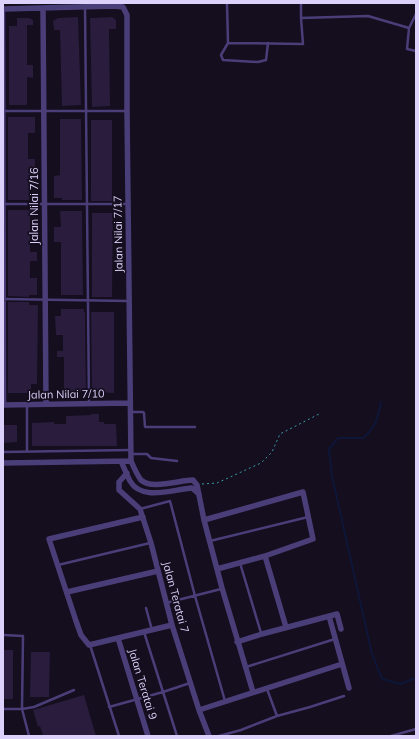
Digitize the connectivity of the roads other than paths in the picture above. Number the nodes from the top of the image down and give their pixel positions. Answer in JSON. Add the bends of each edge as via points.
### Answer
{"nodes":[{"id":1,"x":227,"y":3,"type":"edge"},
{"id":2,"x":301,"y":3,"type":"edge"},
{"id":3,"x":85,"y":6,"type":"junction"},
{"id":4,"x":43,"y":8,"type":"junction"},
{"id":5,"x":3,"y":10,"type":"edge"},
{"id":6,"x":416,"y":14,"type":"edge"},
{"id":7,"x":301,"y":18,"type":"junction"},
{"id":8,"x":410,"y":28,"type":"junction"},
{"id":9,"x":228,"y":43,"type":"junction"},
{"id":10,"x":268,"y":43,"type":"junction"},
{"id":11,"x":416,"y":51,"type":"edge"},
{"id":12,"x":4,"y":111,"type":"edge"},
{"id":13,"x":44,"y":111,"type":"junction"},
{"id":14,"x":86,"y":111,"type":"junction"},
{"id":15,"x":127,"y":111,"type":"junction"},
{"id":16,"x":4,"y":204,"type":"edge"},
{"id":17,"x":44,"y":204,"type":"junction"},
{"id":18,"x":87,"y":204,"type":"junction"},
{"id":19,"x":128,"y":204,"type":"junction"},
{"id":20,"x":4,"y":299,"type":"edge"},
{"id":21,"x":45,"y":300,"type":"junction"},
{"id":22,"x":88,"y":300,"type":"junction"},
{"id":23,"x":129,"y":301,"type":"junction"},
{"id":24,"x":129,"y":403,"type":"junction"},
{"id":25,"x":27,"y":404,"type":"junction"},
{"id":26,"x":46,"y":404,"type":"junction"},
{"id":27,"x":89,"y":404,"type":"junction"},
{"id":28,"x":4,"y":405,"type":"edge"},
{"id":29,"x":130,"y":412,"type":"junction"},
{"id":30,"x":195,"y":427,"type":"dead end"},
{"id":31,"x":27,"y":451,"type":"junction"},
{"id":32,"x":3,"y":452,"type":"edge"},
{"id":33,"x":130,"y":452,"type":"junction"},
{"id":34,"x":121,"y":461,"type":"junction"},
{"id":35,"x":131,"y":461,"type":"junction"},
{"id":36,"x":177,"y":461,"type":"dead end"},
{"id":37,"x":3,"y":463,"type":"edge"},
{"id":38,"x":127,"y":473,"type":"junction"},
{"id":39,"x":199,"y":494,"type":"junction"},
{"id":40,"x":140,"y":509,"type":"junction"},
{"id":41,"x":142,"y":517,"type":"junction"},
{"id":42,"x":309,"y":517,"type":"junction"},
{"id":43,"x":204,"y":520,"type":"junction"},
{"id":44,"x":209,"y":541,"type":"junction"},
{"id":45,"x":151,"y":543,"type":"junction"},
{"id":46,"x":265,"y":556,"type":"junction"},
{"id":47,"x":240,"y":563,"type":"junction"},
{"id":48,"x":57,"y":566,"type":"junction"},
{"id":49,"x":217,"y":569,"type":"junction"},
{"id":50,"x":158,"y":571,"type":"junction"},
{"id":51,"x":222,"y":588,"type":"junction"},
{"id":52,"x":67,"y":592,"type":"junction"},
{"id":53,"x":195,"y":596,"type":"junction"},
{"id":54,"x":166,"y":603,"type":"junction"},
{"id":55,"x":146,"y":608,"type":"dead end"},
{"id":56,"x":329,"y":616,"type":"junction"},
{"id":57,"x":172,"y":625,"type":"junction"},
{"id":58,"x":286,"y":627,"type":"junction"},
{"id":59,"x":341,"y":629,"type":"dead end"},
{"id":60,"x":152,"y":630,"type":"junction"},
{"id":61,"x":144,"y":631,"type":"junction"},
{"id":62,"x":262,"y":634,"type":"junction"},
{"id":63,"x":3,"y":635,"type":"edge"},
{"id":64,"x":118,"y":638,"type":"junction"},
{"id":65,"x":335,"y":639,"type":"junction"},
{"id":66,"x":237,"y":642,"type":"junction"},
{"id":67,"x":90,"y":645,"type":"junction"},
{"id":68,"x":342,"y":664,"type":"junction"},
{"id":69,"x":245,"y":667,"type":"junction"},
{"id":70,"x":190,"y":683,"type":"junction"},
{"id":71,"x":267,"y":688,"type":"junction"},
{"id":72,"x":349,"y":688,"type":"dead end"},
{"id":73,"x":74,"y":690,"type":"dead end"},
{"id":74,"x":163,"y":692,"type":"junction"},
{"id":75,"x":253,"y":692,"type":"junction"},
{"id":76,"x":344,"y":696,"type":"dead end"},
{"id":77,"x":137,"y":700,"type":"junction"},
{"id":78,"x":226,"y":702,"type":"junction"},
{"id":79,"x":109,"y":707,"type":"junction"},
{"id":80,"x":3,"y":709,"type":"edge"},
{"id":81,"x":22,"y":709,"type":"junction"},
{"id":82,"x":199,"y":710,"type":"junction"},
{"id":83,"x":277,"y":716,"type":"junction"},
{"id":84,"x":416,"y":729,"type":"edge"},
{"id":85,"x":29,"y":736,"type":"edge"},
{"id":86,"x":119,"y":736,"type":"edge"},
{"id":87,"x":148,"y":736,"type":"edge"},
{"id":88,"x":177,"y":736,"type":"edge"},
{"id":89,"x":209,"y":736,"type":"edge"},
{"id":90,"x":219,"y":736,"type":"edge"},
{"id":91,"x":390,"y":736,"type":"edge"}],
"edges":[{"from":1,"to":9,"type":"lane"},
{"from":2,"to":7,"type":"lane"},
{"from":3,"to":4,"type":"street"},
{"from":3,"to":14,"type":"lane"},
{"from":3,"to":15,"type":"street","name":"Jalan Nilai 7/17","via":[[123,7],[127,15]]},
{"from":4,"to":5,"type":"street"},
{"from":4,"to":13,"type":"street","name":"Jalan Nilai 7/16"},
{"from":5,"to":12,"type":"lane"},
{"from":6,"to":8,"type":"lane"},
{"from":7,"to":8,"type":"lane","via":[[368,16]]},
{"from":7,"to":10,"type":"lane","via":[[303,44]]},
{"from":8,"to":11,"type":"lane","via":[[407,49]]},
{"from":9,"to":10,"type":"lane"},
{"from":9,"to":10,"type":"lane","via":[[221,55],[223,60],[258,62],[266,60]]},
{"from":12,"to":13,"type":"lane"},
{"from":12,"to":16,"type":"lane"},
{"from":13,"to":14,"type":"lane"},
{"from":13,"to":17,"type":"street","name":"Jalan Nilai 7/16"},
{"from":14,"to":15,"type":"lane"},
{"from":14,"to":18,"type":"lane"},
{"from":15,"to":19,"type":"street","name":"Jalan Nilai 7/17"},
{"from":16,"to":17,"type":"lane"},
{"from":16,"to":20,"type":"lane"},
{"from":17,"to":18,"type":"lane"},
{"from":17,"to":21,"type":"street","name":"Jalan Nilai 7/16"},
{"from":18,"to":19,"type":"lane"},
{"from":18,"to":22,"type":"lane"},
{"from":19,"to":23,"type":"street","name":"Jalan Nilai 7/17"},
{"from":20,"to":21,"type":"lane"},
{"from":20,"to":28,"type":"lane"},
{"from":21,"to":22,"type":"lane"},
{"from":21,"to":26,"type":"street","name":"Jalan Nilai 7/16"},
{"from":22,"to":23,"type":"lane"},
{"from":22,"to":27,"type":"lane"},
{"from":23,"to":24,"type":"street","name":"Jalan Nilai 7/17"},
{"from":24,"to":27,"type":"street","name":"Jalan Nilai 7/10"},
{"from":24,"to":29,"type":"street","name":"Jalan Nilai 7/17"},
{"from":25,"to":26,"type":"street","name":"Jalan Nilai 7/10"},
{"from":25,"to":28,"type":"street","name":"Jalan Nilai 7/10"},
{"from":25,"to":31,"type":"lane"},
{"from":26,"to":27,"type":"street","name":"Jalan Nilai 7/10"},
{"from":29,"to":30,"type":"lane","via":[[143,412],[145,427]]},
{"from":29,"to":33,"type":"street","name":"Jalan Nilai 7/17"},
{"from":31,"to":32,"type":"lane"},
{"from":31,"to":33,"type":"lane"},
{"from":33,"to":35,"type":"street","name":"Jalan Nilai 7/17"},
{"from":33,"to":36,"type":"lane"},
{"from":34,"to":35,"type":"street"},
{"from":34,"to":37,"type":"street"},
{"from":34,"to":38,"type":"street"},
{"from":35,"to":39,"type":"street","via":[[136,473],[148,484],[193,480],[197,484]]},
{"from":38,"to":39,"type":"street","via":[[135,487],[146,492],[153,494],[192,488]]},
{"from":38,"to":40,"type":"street","via":[[119,482],[120,490]]},
{"from":39,"to":43,"type":"street"},
{"from":40,"to":41,"type":"street","name":"Jalan Teratai 7"},
{"from":40,"to":53,"type":"lane","via":[[170,501]]},
{"from":41,"to":45,"type":"street","name":"Jalan Teratai 7"},
{"from":41,"to":48,"type":"street","via":[[48,539]]},
{"from":42,"to":43,"type":"street","via":[[303,492]]},
{"from":42,"to":44,"type":"lane"},
{"from":42,"to":46,"type":"street","via":[[313,539]]},
{"from":43,"to":44,"type":"street"},
{"from":44,"to":49,"type":"street"},
{"from":45,"to":48,"type":"lane"},
{"from":45,"to":50,"type":"street","name":"Jalan Teratai 7"},
{"from":46,"to":47,"type":"street"},
{"from":46,"to":58,"type":"street"},
{"from":47,"to":49,"type":"street"},
{"from":47,"to":62,"type":"lane"},
{"from":48,"to":52,"type":"street"},
{"from":49,"to":51,"type":"street"},
{"from":50,"to":52,"type":"street"},
{"from":50,"to":54,"type":"street","name":"Jalan Teratai 7"},
{"from":51,"to":53,"type":"lane"},
{"from":51,"to":66,"type":"street"},
{"from":52,"to":67,"type":"street","via":[[82,635]]},
{"from":53,"to":54,"type":"lane"},
{"from":53,"to":78,"type":"lane"},
{"from":54,"to":57,"type":"street","name":"Jalan Teratai 7"},
{"from":55,"to":60,"type":"lane"},
{"from":56,"to":58,"type":"street"},
{"from":56,"to":59,"type":"street","via":[[336,614]]},
{"from":56,"to":65,"type":"street"},
{"from":57,"to":60,"type":"street"},
{"from":57,"to":70,"type":"street","name":"Jalan Teratai 7"},
{"from":58,"to":62,"type":"street"},
{"from":60,"to":61,"type":"street"},
{"from":61,"to":64,"type":"street"},
{"from":61,"to":74,"type":"lane"},
{"from":62,"to":66,"type":"street"},
{"from":63,"to":81,"type":"lane","via":[[23,636]]},
{"from":64,"to":67,"type":"street"},
{"from":64,"to":77,"type":"street","name":"Jalan Teratai 9"},
{"from":65,"to":68,"type":"street"},
{"from":65,"to":69,"type":"lane"},
{"from":66,"to":69,"type":"street"},
{"from":67,"to":79,"type":"lane"},
{"from":68,"to":71,"type":"street"},
{"from":68,"to":72,"type":"street"},
{"from":69,"to":75,"type":"street"},
{"from":70,"to":74,"type":"lane"},
{"from":70,"to":82,"type":"street","name":"Jalan Teratai 7"},
{"from":71,"to":75,"type":"street"},
{"from":71,"to":83,"type":"lane"},
{"from":73,"to":81,"type":"lane","via":[[34,707]]},
{"from":74,"to":77,"type":"lane"},
{"from":74,"to":88,"type":"lane"},
{"from":75,"to":78,"type":"street"},
{"from":76,"to":83,"type":"lane"},
{"from":77,"to":79,"type":"lane"},
{"from":77,"to":87,"type":"street","name":"Jalan Teratai 9"},
{"from":78,"to":82,"type":"street"},
{"from":79,"to":86,"type":"lane"},
{"from":80,"to":81,"type":"lane"},
{"from":81,"to":85,"type":"lane"},
{"from":82,"to":89,"type":"street","name":"Jalan Teratai 7"},
{"from":83,"to":90,"type":"lane"},
{"from":84,"to":91,"type":"lane"}]}
